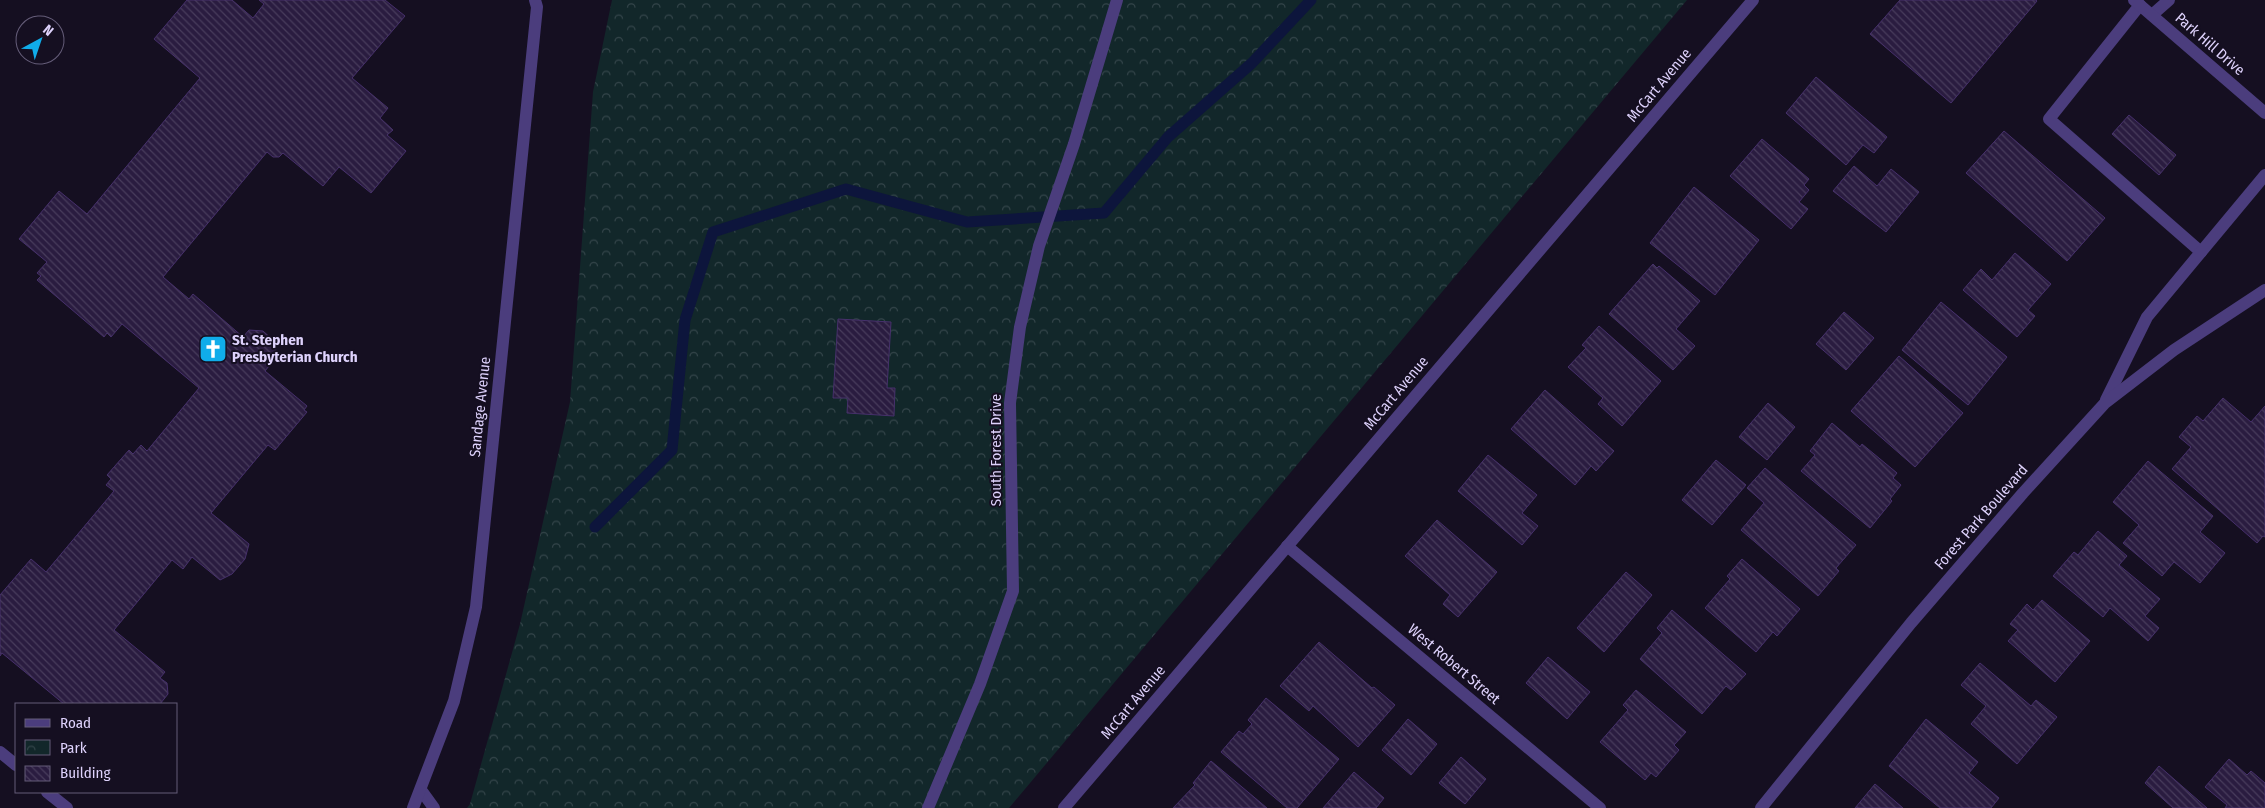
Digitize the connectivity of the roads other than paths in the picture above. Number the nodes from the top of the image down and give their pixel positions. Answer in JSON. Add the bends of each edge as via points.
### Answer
{"nodes":[{"id":1,"x":535,"y":0,"type":"edge"},
{"id":2,"x":1117,"y":0,"type":"edge"},
{"id":3,"x":1753,"y":0,"type":"edge"},
{"id":4,"x":2170,"y":0,"type":"edge"},
{"id":5,"x":2137,"y":3,"type":"edge"},
{"id":6,"x":2152,"y":15,"type":"junction"},
{"id":7,"x":2265,"y":114,"type":"edge"},
{"id":8,"x":2265,"y":175,"type":"edge"},
{"id":9,"x":2201,"y":252,"type":"junction"},
{"id":10,"x":2265,"y":290,"type":"edge"},
{"id":11,"x":2105,"y":403,"type":"junction"},
{"id":12,"x":1287,"y":546,"type":"junction"},
{"id":13,"x":0,"y":752,"type":"edge"},
{"id":14,"x":15,"y":764,"type":"edge"},
{"id":15,"x":420,"y":790,"type":"junction"},
{"id":16,"x":48,"y":793,"type":"edge"},
{"id":17,"x":66,"y":808,"type":"edge"},
{"id":18,"x":413,"y":808,"type":"edge"},
{"id":19,"x":434,"y":808,"type":"edge"},
{"id":20,"x":928,"y":808,"type":"edge"},
{"id":21,"x":1064,"y":808,"type":"edge"},
{"id":22,"x":1600,"y":808,"type":"edge"},
{"id":23,"x":1761,"y":808,"type":"edge"}],
"edges":[{"from":1,"to":15,"type":"street","name":"Sandage Avenue","via":[[537,6],[476,607],[454,701]]},
{"from":2,"to":20,"type":"street","name":"South Forest Drive","via":[[1041,241],[1020,327],[1010,403],[1013,591],[980,684]]},
{"from":3,"to":12,"type":"street","name":"McCart Avenue"},
{"from":4,"to":6,"type":"street"},
{"from":5,"to":6,"type":"street","name":"Park Hill Drive"},
{"from":5,"to":9,"type":"street","via":[[2048,119]]},
{"from":6,"to":7,"type":"street","name":"Park Hill Drive"},
{"from":8,"to":9,"type":"street"},
{"from":9,"to":11,"type":"street","via":[[2147,318]]},
{"from":10,"to":11,"type":"street","name":"Forest Park Boulevard","via":[[2174,350]]},
{"from":11,"to":23,"type":"street","name":"Forest Park Boulevard","via":[[1911,622]]},
{"from":12,"to":21,"type":"street","name":"McCart Avenue"},
{"from":12,"to":22,"type":"street","name":"West Robert Street"},
{"from":13,"to":14,"type":"street"},
{"from":15,"to":18,"type":"street","name":"Sandage Avenue"},
{"from":15,"to":19,"type":"street"},
{"from":16,"to":17,"type":"street"}]}
